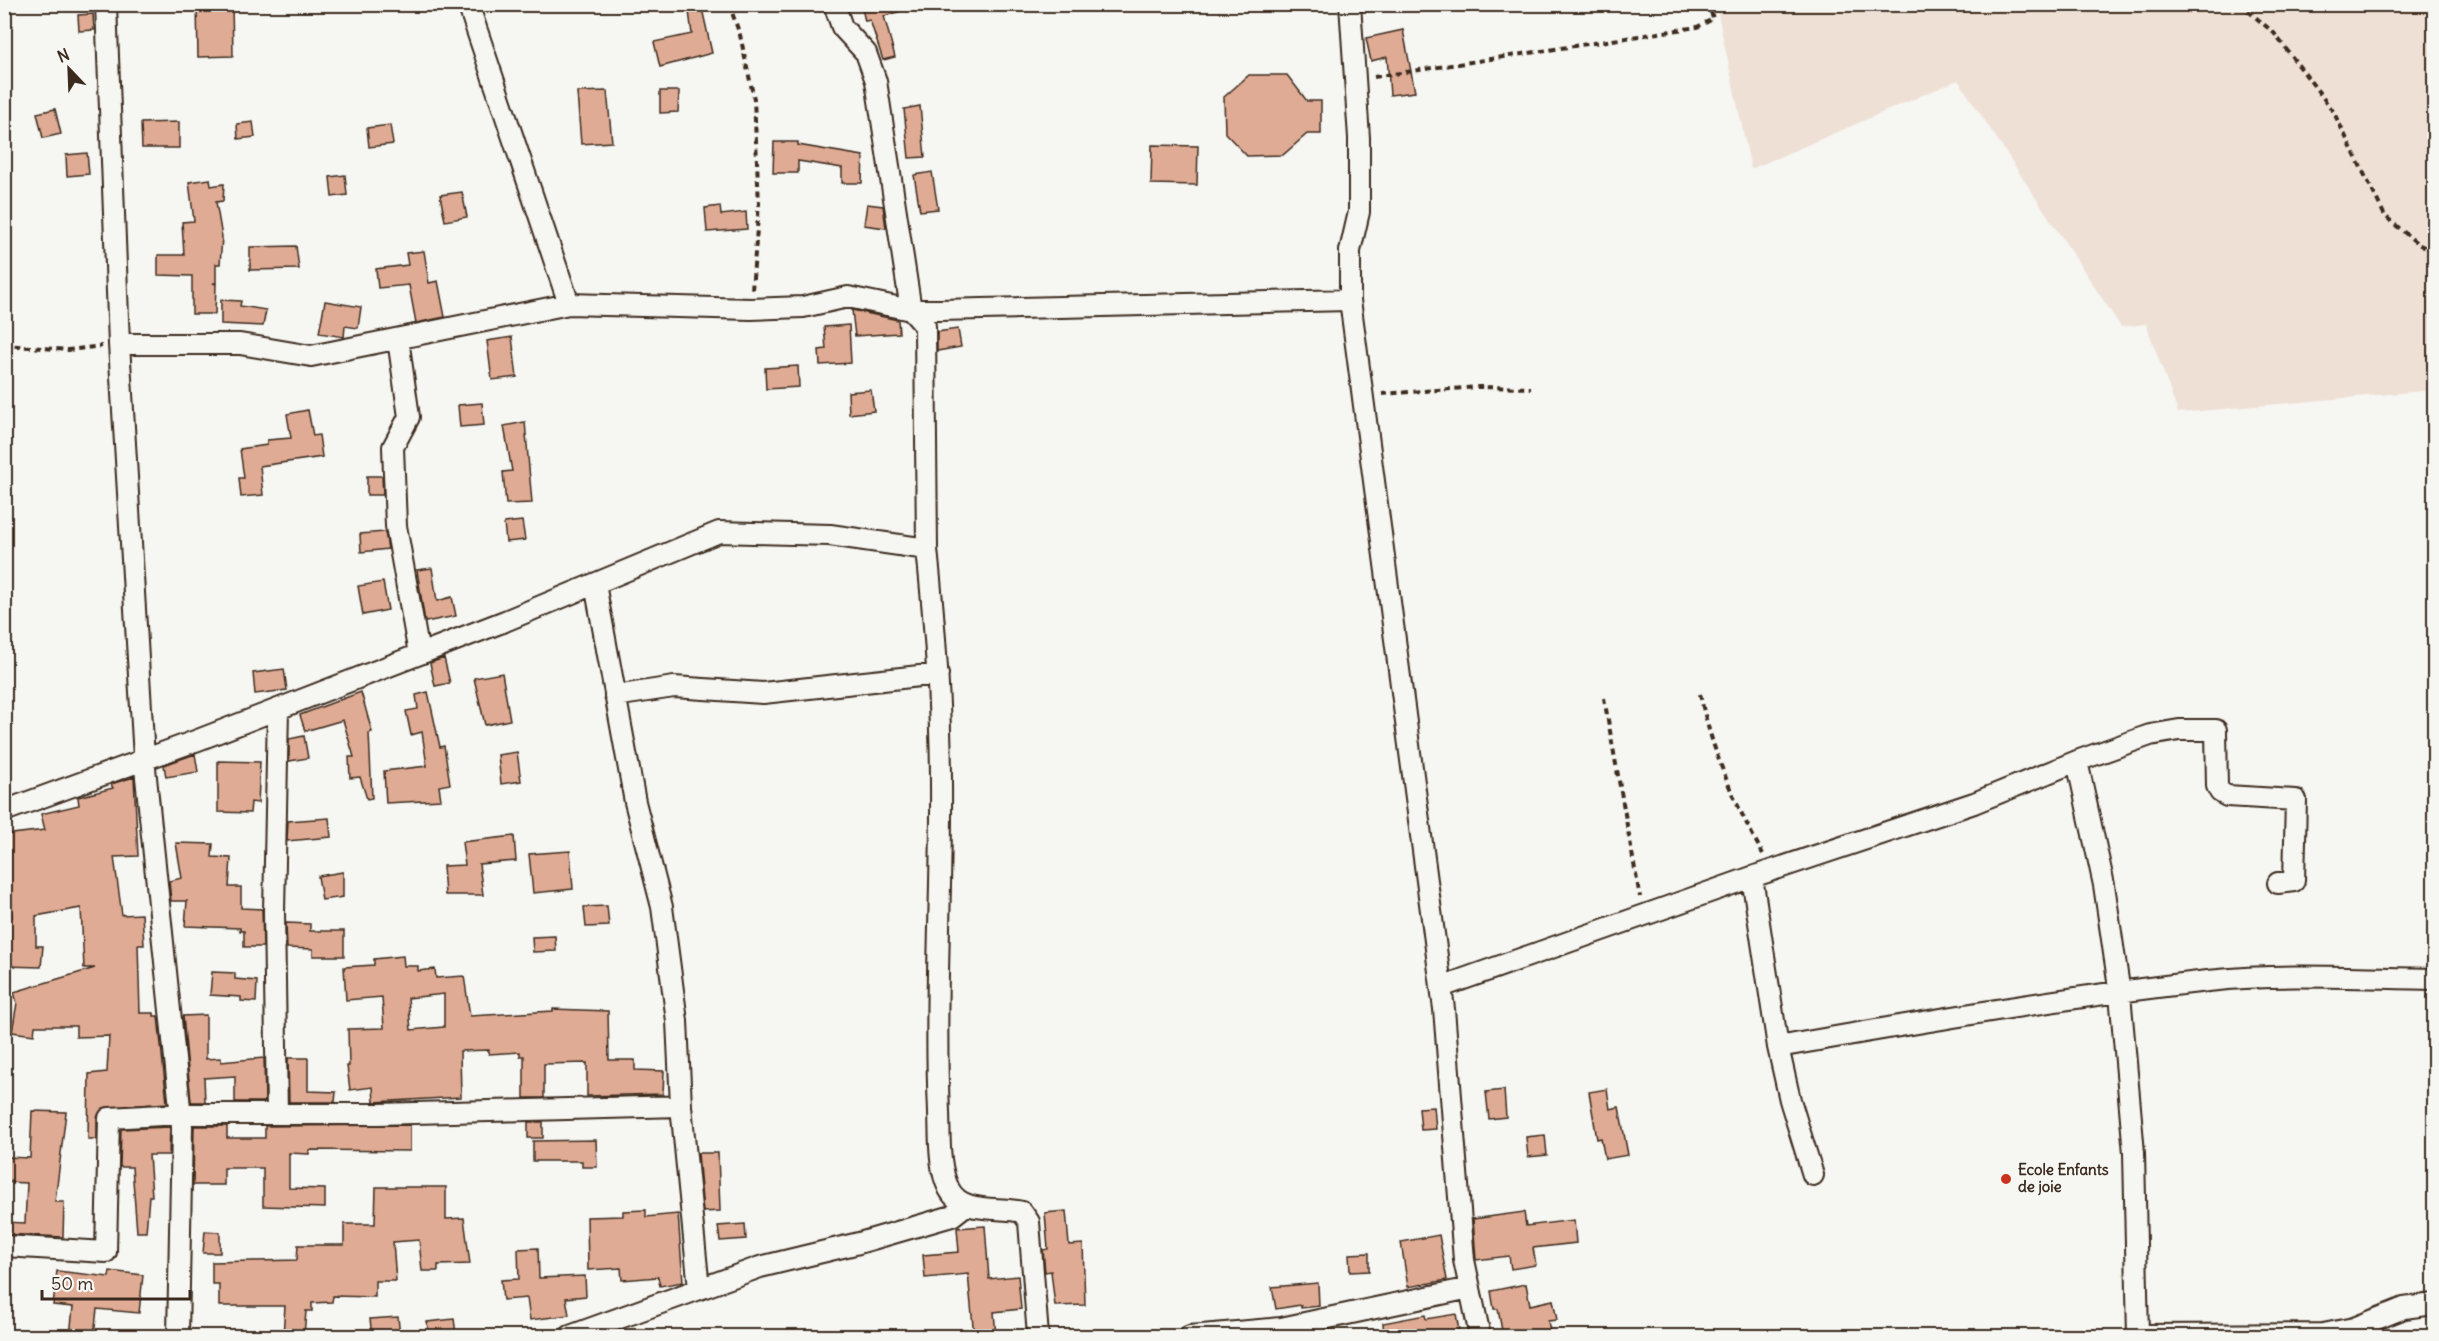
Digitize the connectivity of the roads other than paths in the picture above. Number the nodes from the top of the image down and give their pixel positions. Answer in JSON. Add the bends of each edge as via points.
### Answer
{"nodes":[{"id":1,"x":106,"y":4,"type":"edge"},
{"id":2,"x":468,"y":4,"type":"edge"},
{"id":3,"x":834,"y":4,"type":"edge"},
{"id":4,"x":1350,"y":4,"type":"edge"},
{"id":5,"x":1350,"y":300,"type":"junction"},
{"id":6,"x":569,"y":304,"type":"junction"},
{"id":7,"x":911,"y":310,"type":"junction"},
{"id":8,"x":398,"y":339,"type":"junction"},
{"id":9,"x":119,"y":344,"type":"junction"},
{"id":10,"x":927,"y":549,"type":"junction"},
{"id":11,"x":595,"y":584,"type":"junction"},
{"id":12,"x":419,"y":654,"type":"junction"},
{"id":13,"x":938,"y":674,"type":"junction"},
{"id":14,"x":615,"y":696,"type":"junction"},
{"id":15,"x":278,"y":709,"type":"junction"},
{"id":16,"x":144,"y":758,"type":"junction"},
{"id":17,"x":2077,"y":761,"type":"junction"},
{"id":18,"x":4,"y":811,"type":"edge"},
{"id":19,"x":1752,"y":877,"type":"junction"},
{"id":20,"x":2278,"y":883,"type":"dead end"},
{"id":21,"x":2434,"y":979,"type":"edge"},
{"id":22,"x":1441,"y":987,"type":"junction"},
{"id":23,"x":2120,"y":994,"type":"junction"},
{"id":24,"x":1778,"y":1047,"type":"junction"},
{"id":25,"x":681,"y":1106,"type":"junction"},
{"id":26,"x":180,"y":1114,"type":"junction"},
{"id":27,"x":278,"y":1114,"type":"junction"},
{"id":28,"x":1813,"y":1175,"type":"dead end"},
{"id":29,"x":966,"y":1205,"type":"junction"},
{"id":30,"x":4,"y":1246,"type":"edge"},
{"id":31,"x":1470,"y":1288,"type":"junction"},
{"id":32,"x":699,"y":1289,"type":"junction"},
{"id":33,"x":2434,"y":1304,"type":"edge"},
{"id":34,"x":178,"y":1336,"type":"edge"},
{"id":35,"x":570,"y":1336,"type":"edge"},
{"id":36,"x":1038,"y":1336,"type":"edge"},
{"id":37,"x":1190,"y":1336,"type":"edge"},
{"id":38,"x":1480,"y":1336,"type":"edge"},
{"id":39,"x":2138,"y":1336,"type":"edge"}],
"edges":[{"from":1,"to":9,"type":"street"},
{"from":2,"to":6,"type":"street"},
{"from":3,"to":7,"type":"street","via":[[842,27],[866,53],[876,81]]},
{"from":4,"to":5,"type":"street","via":[[1359,138],[1359,212],[1350,251]]},
{"from":5,"to":7,"type":"street"},
{"from":5,"to":22,"type":"street"},
{"from":6,"to":7,"type":"street","via":[[751,309],[803,307],[848,297]]},
{"from":6,"to":8,"type":"street"},
{"from":7,"to":10,"type":"street","via":[[925,326]]},
{"from":8,"to":9,"type":"street","via":[[311,356],[240,344]]},
{"from":8,"to":12,"type":"street","via":[[408,417],[393,447],[396,526]]},
{"from":9,"to":16,"type":"street"},
{"from":10,"to":11,"type":"street","via":[[830,535],[719,532]]},
{"from":10,"to":13,"type":"street"},
{"from":11,"to":12,"type":"street"},
{"from":11,"to":14,"type":"street"},
{"from":12,"to":15,"type":"street"},
{"from":13,"to":14,"type":"street","via":[[763,693],[674,687]]},
{"from":13,"to":29,"type":"street","via":[[941,1140],[949,1189]]},
{"from":14,"to":25,"type":"street","via":[[635,802],[662,907],[677,1021]]},
{"from":15,"to":16,"type":"street"},
{"from":15,"to":27,"type":"street","via":[[274,912]]},
{"from":16,"to":18,"type":"street"},
{"from":16,"to":26,"type":"street"},
{"from":17,"to":19,"type":"street","via":[[1974,803]]},
{"from":17,"to":20,"type":"street","via":[[2150,735],[2216,730],[2220,792],[2227,796],[2296,800],[2294,881]]},
{"from":17,"to":23,"type":"street","via":[[2104,885]]},
{"from":19,"to":22,"type":"street"},
{"from":19,"to":24,"type":"street"},
{"from":21,"to":23,"type":"street","via":[[2254,978]]},
{"from":22,"to":31,"type":"street","via":[[1458,1202]]},
{"from":23,"to":24,"type":"street"},
{"from":23,"to":39,"type":"street","via":[[2134,1153]]},
{"from":24,"to":28,"type":"street"},
{"from":25,"to":27,"type":"street"},
{"from":25,"to":32,"type":"street"},
{"from":26,"to":27,"type":"street"},
{"from":26,"to":30,"type":"street","via":[[109,1118],[106,1252]]},
{"from":26,"to":34,"type":"street"},
{"from":29,"to":32,"type":"street","via":[[952,1216],[759,1267]]},
{"from":29,"to":36,"type":"street","via":[[1022,1212],[1029,1222]]},
{"from":31,"to":37,"type":"street","via":[[1281,1328]]},
{"from":31,"to":38,"type":"street"},
{"from":32,"to":35,"type":"street"},
{"from":33,"to":39,"type":"street","via":[[2404,1308],[2354,1328],[2323,1334]]}]}
